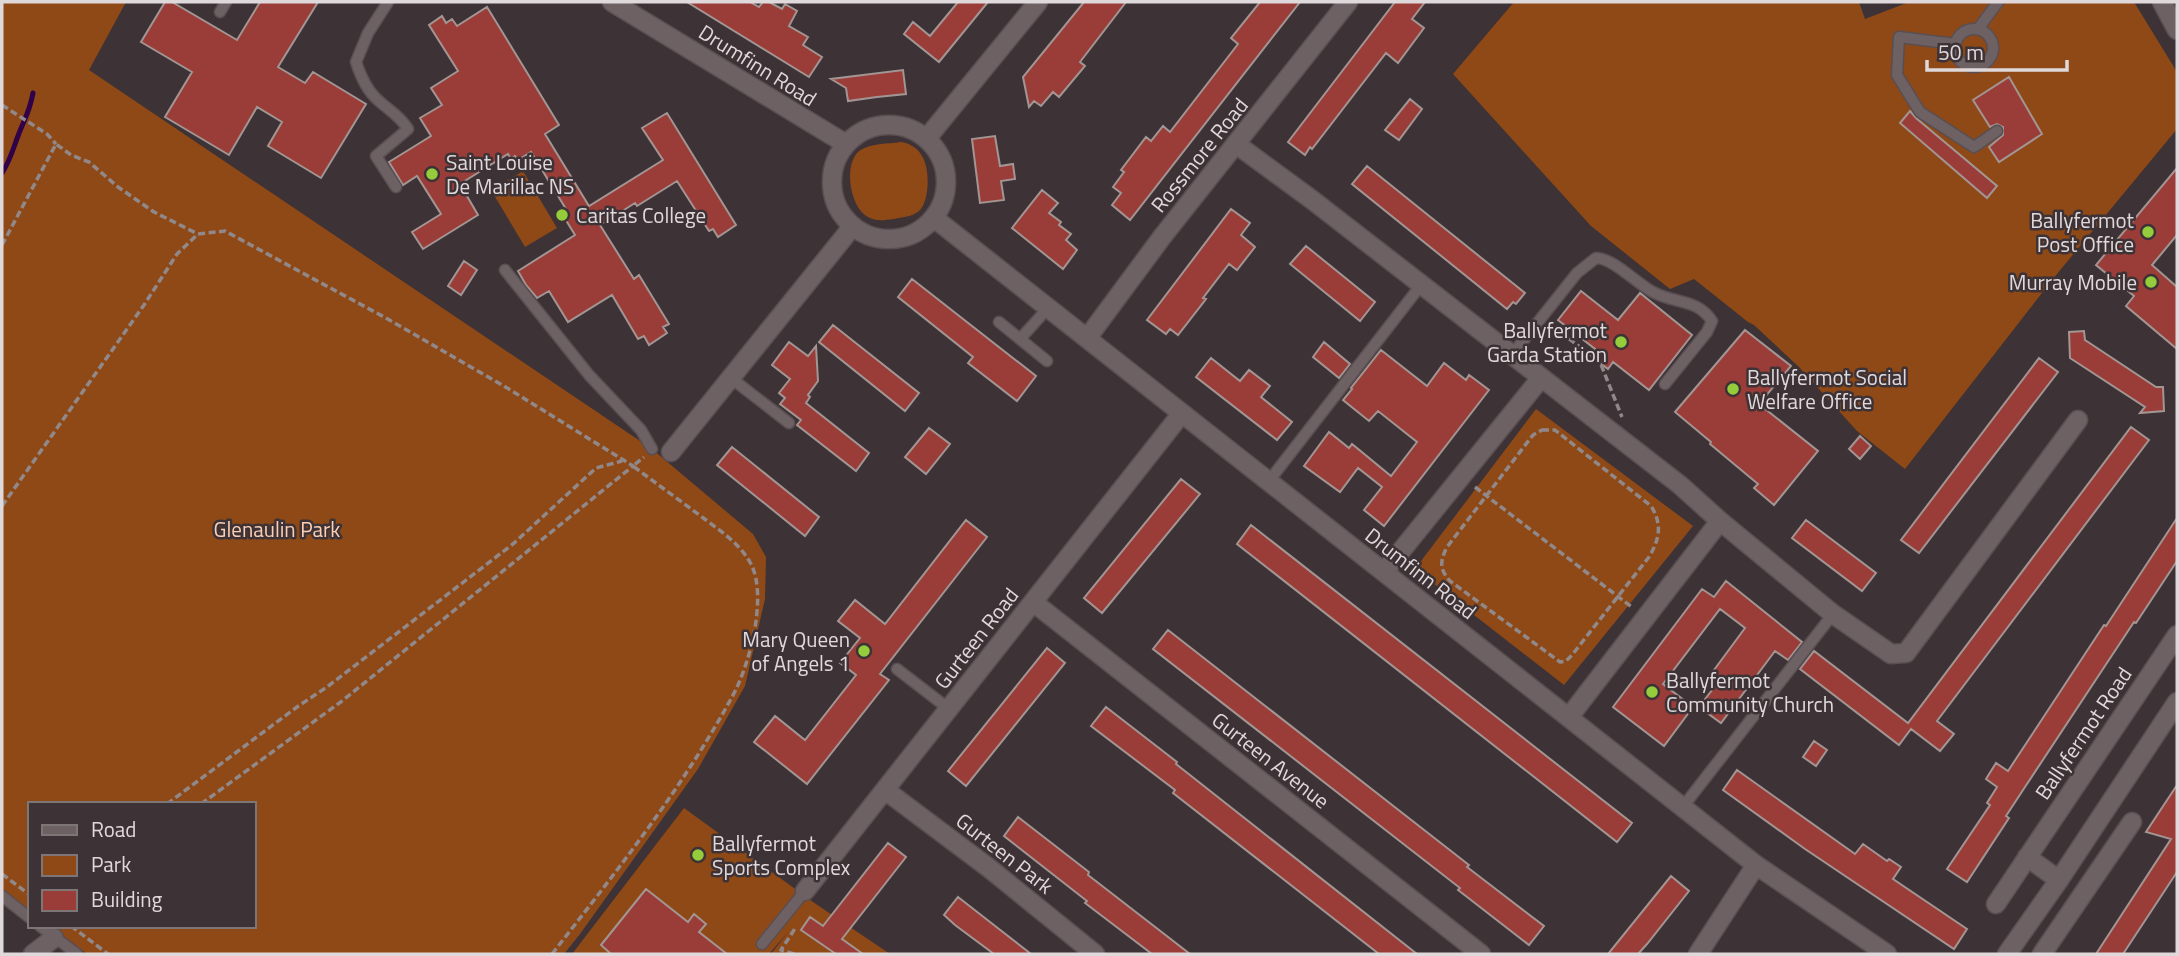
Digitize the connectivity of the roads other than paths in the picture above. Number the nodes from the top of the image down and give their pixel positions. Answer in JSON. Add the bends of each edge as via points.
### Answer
{"nodes":[{"id":1,"x":226,"y":2,"type":"edge"},
{"id":2,"x":388,"y":2,"type":"edge"},
{"id":3,"x":612,"y":2,"type":"edge"},
{"id":4,"x":1038,"y":2,"type":"edge"},
{"id":5,"x":1348,"y":2,"type":"edge"},
{"id":6,"x":1998,"y":2,"type":"edge"},
{"id":7,"x":2162,"y":2,"type":"edge"},
{"id":8,"x":220,"y":12,"type":"dead end"},
{"id":9,"x":1978,"y":29,"type":"junction"},
{"id":10,"x":2177,"y":30,"type":"edge"},
{"id":11,"x":1955,"y":44,"type":"junction"},
{"id":12,"x":1997,"y":131,"type":"dead end"},
{"id":13,"x":927,"y":138,"type":"junction"},
{"id":14,"x":846,"y":144,"type":"junction"},
{"id":15,"x":1236,"y":145,"type":"junction"},
{"id":16,"x":396,"y":187,"type":"dead end"},
{"id":17,"x":934,"y":218,"type":"junction"},
{"id":18,"x":853,"y":226,"type":"junction"},
{"id":19,"x":505,"y":270,"type":"dead end"},
{"id":20,"x":1421,"y":285,"type":"junction"},
{"id":21,"x":1049,"y":307,"type":"junction"},
{"id":22,"x":999,"y":322,"type":"dead end"},
{"id":23,"x":1087,"y":337,"type":"junction"},
{"id":24,"x":1020,"y":339,"type":"junction"},
{"id":25,"x":1511,"y":356,"type":"junction"},
{"id":26,"x":1047,"y":361,"type":"dead end"},
{"id":27,"x":731,"y":378,"type":"junction"},
{"id":28,"x":1541,"y":378,"type":"junction"},
{"id":29,"x":1665,"y":384,"type":"dead end"},
{"id":30,"x":1182,"y":413,"type":"junction"},
{"id":31,"x":2078,"y":420,"type":"dead end"},
{"id":32,"x":789,"y":423,"type":"dead end"},
{"id":33,"x":652,"y":449,"type":"road end"},
{"id":34,"x":671,"y":452,"type":"dead end"},
{"id":35,"x":1269,"y":481,"type":"junction"},
{"id":36,"x":1720,"y":521,"type":"junction"},
{"id":37,"x":1384,"y":572,"type":"junction"},
{"id":38,"x":1033,"y":603,"type":"junction"},
{"id":39,"x":1833,"y":614,"type":"junction"},
{"id":40,"x":2177,"y":635,"type":"edge"},
{"id":41,"x":897,"y":669,"type":"dead end"},
{"id":42,"x":2177,"y":702,"type":"edge"},
{"id":43,"x":949,"y":709,"type":"junction"},
{"id":44,"x":1569,"y":718,"type":"junction"},
{"id":45,"x":885,"y":790,"type":"junction"},
{"id":46,"x":1682,"y":808,"type":"junction"},
{"id":47,"x":2132,"y":822,"type":"dead end"},
{"id":48,"x":2080,"y":849,"type":"junction"},
{"id":49,"x":2027,"y":857,"type":"junction"},
{"id":50,"x":2103,"y":864,"type":"junction"},
{"id":51,"x":1756,"y":865,"type":"junction"},
{"id":52,"x":2059,"y":880,"type":"junction"},
{"id":53,"x":805,"y":891,"type":"joint"},
{"id":54,"x":2,"y":896,"type":"edge"},
{"id":55,"x":1996,"y":904,"type":"dead end"},
{"id":56,"x":28,"y":916,"type":"edge"},
{"id":57,"x":47,"y":932,"type":"edge"},
{"id":58,"x":2018,"y":939,"type":"junction"},
{"id":59,"x":762,"y":944,"type":"dead end"},
{"id":60,"x":33,"y":954,"type":"edge"},
{"id":61,"x":77,"y":954,"type":"edge"},
{"id":62,"x":1095,"y":954,"type":"edge"},
{"id":63,"x":1481,"y":954,"type":"edge"},
{"id":64,"x":1698,"y":954,"type":"edge"},
{"id":65,"x":1886,"y":954,"type":"edge"},
{"id":66,"x":2007,"y":954,"type":"edge"},
{"id":67,"x":2042,"y":954,"type":"edge"}],
"edges":[{"from":1,"to":8,"type":"lane"},
{"from":2,"to":16,"type":"lane","via":[[356,62],[363,82],[408,129],[376,156]]},
{"from":3,"to":14,"type":"street","name":"Drumfinn Road"},
{"from":4,"to":13,"type":"street"},
{"from":5,"to":15,"type":"street","name":"Rossmore Road"},
{"from":6,"to":9,"type":"lane"},
{"from":7,"to":10,"type":"street"},
{"from":9,"to":11,"type":"lane","via":[[1966,30]]},
{"from":9,"to":11,"type":"lane","via":[[1993,47],[1985,64],[1972,67],[1961,62]]},
{"from":11,"to":12,"type":"lane","via":[[1899,37],[1897,75],[1920,112],[1974,147]]},
{"from":13,"to":14,"type":"street","via":[[894,124],[859,133]]},
{"from":13,"to":17,"type":"street","via":[[945,168],[943,202]]},
{"from":14,"to":18,"type":"street","via":[[832,177],[841,212]]},
{"from":15,"to":20,"type":"street"},
{"from":15,"to":23,"type":"street","name":"Rossmore Road"},
{"from":17,"to":18,"type":"street","via":[[920,230],[886,239]]},
{"from":17,"to":21,"type":"street","name":"Drumfinn Road"},
{"from":18,"to":27,"type":"street"},
{"from":19,"to":33,"type":"lane","via":[[589,375],[641,430]]},
{"from":20,"to":25,"type":"street"},
{"from":20,"to":35,"type":"lane"},
{"from":21,"to":23,"type":"street","name":"Drumfinn Road"},
{"from":21,"to":24,"type":"lane"},
{"from":22,"to":24,"type":"lane"},
{"from":23,"to":30,"type":"street","name":"Drumfinn Road"},
{"from":24,"to":26,"type":"lane"},
{"from":25,"to":28,"type":"street"},
{"from":25,"to":29,"type":"lane","via":[[1577,273],[1596,257],[1606,258],[1639,285],[1661,297],[1683,300],[1706,312],[1712,321]]},
{"from":27,"to":32,"type":"lane"},
{"from":27,"to":34,"type":"street"},
{"from":28,"to":36,"type":"street"},
{"from":28,"to":37,"type":"street"},
{"from":30,"to":35,"type":"street","name":"Drumfinn Road"},
{"from":30,"to":38,"type":"street","name":"Gurteen Road"},
{"from":31,"to":39,"type":"street","via":[[1906,653],[1891,654]]},
{"from":35,"to":37,"type":"street","name":"Drumfinn Road"},
{"from":36,"to":39,"type":"street"},
{"from":36,"to":44,"type":"street"},
{"from":37,"to":44,"type":"street","name":"Drumfinn Road"},
{"from":38,"to":43,"type":"street","name":"Gurteen Road"},
{"from":38,"to":63,"type":"street","name":"Gurteen Avenue"},
{"from":39,"to":46,"type":"lane"},
{"from":40,"to":49,"type":"street","name":"Ballyfermot Road"},
{"from":41,"to":43,"type":"lane"},
{"from":42,"to":48,"type":"street"},
{"from":43,"to":45,"type":"street","name":"Gurteen Road"},
{"from":44,"to":46,"type":"street","name":"Drumfinn Road"},
{"from":45,"to":53,"type":"street","name":"Gurteen Road"},
{"from":45,"to":62,"type":"street","name":"Gurteen Park"},
{"from":46,"to":51,"type":"street","name":"Drumfinn Road"},
{"from":47,"to":50,"type":"street"},
{"from":48,"to":50,"type":"street"},
{"from":48,"to":52,"type":"street"},
{"from":49,"to":52,"type":"street"},
{"from":49,"to":55,"type":"street","name":"Ballyfermot Road"},
{"from":50,"to":67,"type":"street"},
{"from":51,"to":64,"type":"street"},
{"from":51,"to":65,"type":"street","name":"Drumfinn Road"},
{"from":52,"to":58,"type":"street"},
{"from":53,"to":59,"type":"lane"},
{"from":54,"to":56,"type":"lane"},
{"from":57,"to":60,"type":"street"},
{"from":57,"to":61,"type":"lane"},
{"from":58,"to":66,"type":"street"},
{"from":58,"to":67,"type":"street"}]}
